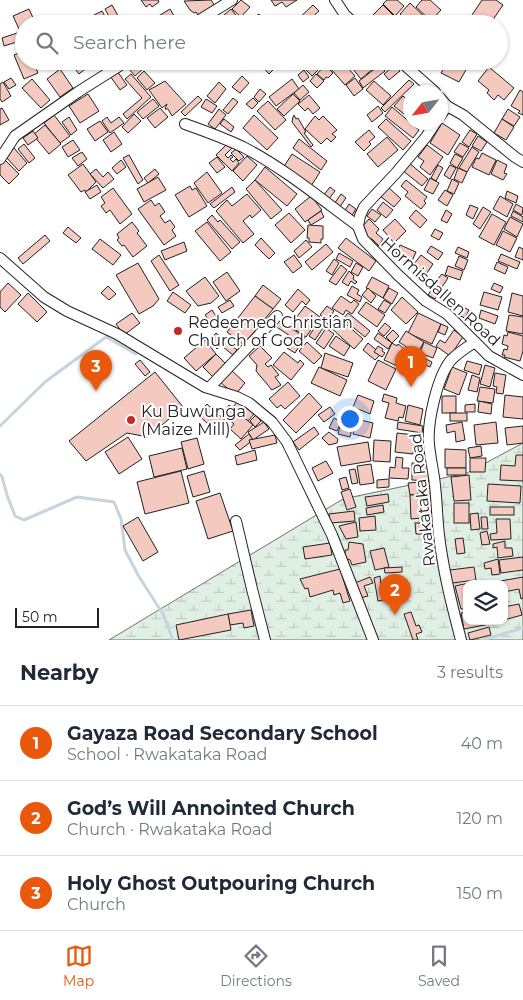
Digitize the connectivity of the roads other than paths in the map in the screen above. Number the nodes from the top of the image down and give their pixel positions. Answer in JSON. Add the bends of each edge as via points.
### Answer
{"nodes":[{"id":1,"x":232,"y":0,"type":"edge"},
{"id":2,"x":335,"y":0,"type":"edge"},
{"id":3,"x":208,"y":15,"type":"edge"},
{"id":4,"x":346,"y":15,"type":"edge"},
{"id":5,"x":113,"y":70,"type":"edge"},
{"id":6,"x":410,"y":70,"type":"edge"},
{"id":7,"x":427,"y":85,"type":"edge"},
{"id":8,"x":448,"y":105,"type":"edge"},
{"id":9,"x":186,"y":124,"type":"dead end"},
{"id":10,"x":430,"y":130,"type":"edge"},
{"id":11,"x":0,"y":159,"type":"edge"},
{"id":12,"x":523,"y":162,"type":"edge"},
{"id":13,"x":358,"y":226,"type":"junction"},
{"id":14,"x":0,"y":258,"type":"edge"},
{"id":15,"x":277,"y":316,"type":"dead end"},
{"id":16,"x":475,"y":342,"type":"junction"},
{"id":17,"x":523,"y":375,"type":"edge"},
{"id":18,"x":209,"y":388,"type":"junction"},
{"id":19,"x":236,"y":521,"type":"dead end"},
{"id":20,"x":265,"y":640,"type":"edge"},
{"id":21,"x":373,"y":640,"type":"edge"},
{"id":22,"x":461,"y":640,"type":"edge"}],
"edges":[{"from":1,"to":3,"type":"street"},
{"from":2,"to":4,"type":"street"},
{"from":5,"to":11,"type":"street","via":[[15,136]]},
{"from":6,"to":7,"type":"street"},
{"from":8,"to":12,"type":"street"},
{"from":9,"to":13,"type":"street","via":[[245,148]]},
{"from":10,"to":13,"type":"street","via":[[364,207]]},
{"from":13,"to":16,"type":"street","name":"Hormisdallen Road","via":[[363,239],[379,257]]},
{"from":14,"to":18,"type":"street","via":[[44,297],[117,334]]},
{"from":15,"to":18,"type":"street"},
{"from":16,"to":17,"type":"street","name":"Hormisdallen Road","via":[[489,356]]},
{"from":16,"to":22,"type":"street","name":"Rwakataka Road","via":[[451,360],[444,371],[428,429],[439,537]]},
{"from":18,"to":21,"type":"street","via":[[249,403],[272,422],[287,442],[332,535]]},
{"from":19,"to":20,"type":"street"}]}
